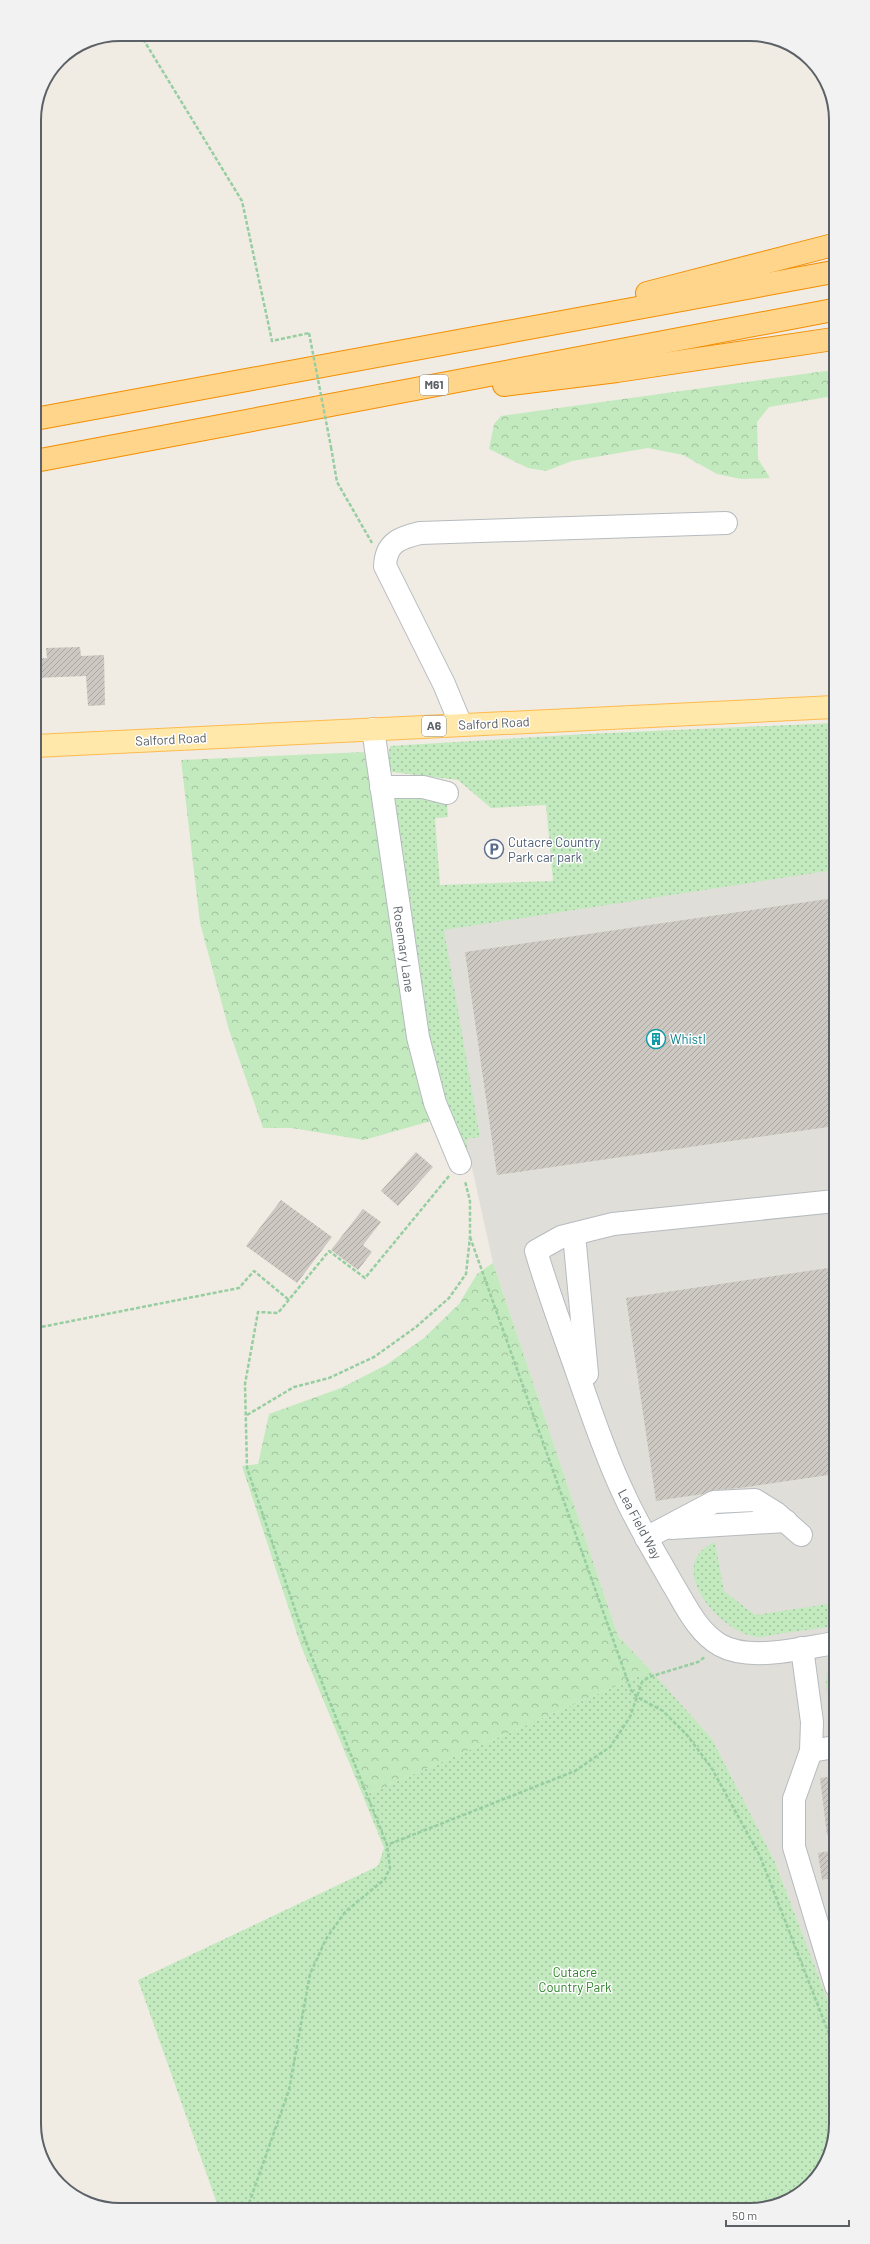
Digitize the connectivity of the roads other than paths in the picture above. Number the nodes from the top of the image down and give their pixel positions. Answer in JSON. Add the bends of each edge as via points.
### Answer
{"nodes":[{"id":1,"x":829,"y":246,"type":"edge"},
{"id":2,"x":829,"y":273,"type":"edge"},
{"id":3,"x":829,"y":311,"type":"edge"},
{"id":4,"x":829,"y":340,"type":"edge"},
{"id":5,"x":458,"y":342,"type":"junction"},
{"id":6,"x":296,"y":410,"type":"junction"},
{"id":7,"x":41,"y":419,"type":"edge"},
{"id":8,"x":41,"y":460,"type":"edge"},
{"id":9,"x":726,"y":523,"type":"dead end"},
{"id":10,"x":829,"y":706,"type":"edge"},
{"id":11,"x":461,"y":725,"type":"junction"},
{"id":12,"x":373,"y":729,"type":"junction"},
{"id":13,"x":41,"y":746,"type":"edge"},
{"id":14,"x":381,"y":787,"type":"junction"},
{"id":15,"x":447,"y":793,"type":"dead end"},
{"id":16,"x":460,"y":1163,"type":"road end"},
{"id":17,"x":829,"y":1202,"type":"edge"},
{"id":18,"x":574,"y":1234,"type":"junction"},
{"id":19,"x":591,"y":1411,"type":"junction"},
{"id":20,"x":793,"y":1528,"type":"dead end"},
{"id":21,"x":655,"y":1533,"type":"junction"},
{"id":22,"x":829,"y":1644,"type":"edge"},
{"id":23,"x":802,"y":1648,"type":"junction"},
{"id":24,"x":829,"y":1749,"type":"edge"},
{"id":25,"x":811,"y":1751,"type":"junction"},
{"id":26,"x":829,"y":1963,"type":"edge"}],
"edges":[{"from":1,"to":5,"type":"highway"},
{"from":2,"to":5,"type":"highway"},
{"from":3,"to":6,"type":"highway","number":"M61"},
{"from":4,"to":6,"type":"highway","number":"M61","via":[[617,372]]},
{"from":5,"to":7,"type":"highway"},
{"from":6,"to":8,"type":"highway","number":"M61"},
{"from":9,"to":11,"type":"lane","via":[[420,532],[407,536],[390,547],[385,555],[384,566],[444,684]]},
{"from":10,"to":11,"type":"main road","name":"Salford Road","number":"A6"},
{"from":11,"to":12,"type":"main road","name":"Salford Road","number":"A6"},
{"from":12,"to":13,"type":"main road","name":"Salford Road","number":"A6"},
{"from":12,"to":14,"type":"lane","name":"Rosemary Lane"},
{"from":14,"to":15,"type":"lane","via":[[423,787]]},
{"from":14,"to":16,"type":"lane","name":"Rosemary Lane","via":[[418,1037],[435,1103]]},
{"from":17,"to":18,"type":"lane","via":[[669,1216],[613,1224]]},
{"from":18,"to":19,"type":"lane"},
{"from":18,"to":19,"type":"lane","name":"Lea Field Way","via":[[561,1237],[536,1251]]},
{"from":19,"to":21,"type":"lane","name":"Lea Field Way","via":[[622,1491]]},
{"from":20,"to":21,"type":"lane","via":[[755,1500],[714,1502]]},
{"from":21,"to":23,"type":"lane","name":"Lea Field Way","via":[[691,1615],[718,1644],[748,1654]]},
{"from":22,"to":23,"type":"lane","name":"Lea Field Way"},
{"from":23,"to":25,"type":"lane","via":[[812,1722]]},
{"from":24,"to":25,"type":"lane"},
{"from":25,"to":26,"type":"lane","via":[[794,1799],[794,1847]]}]}
